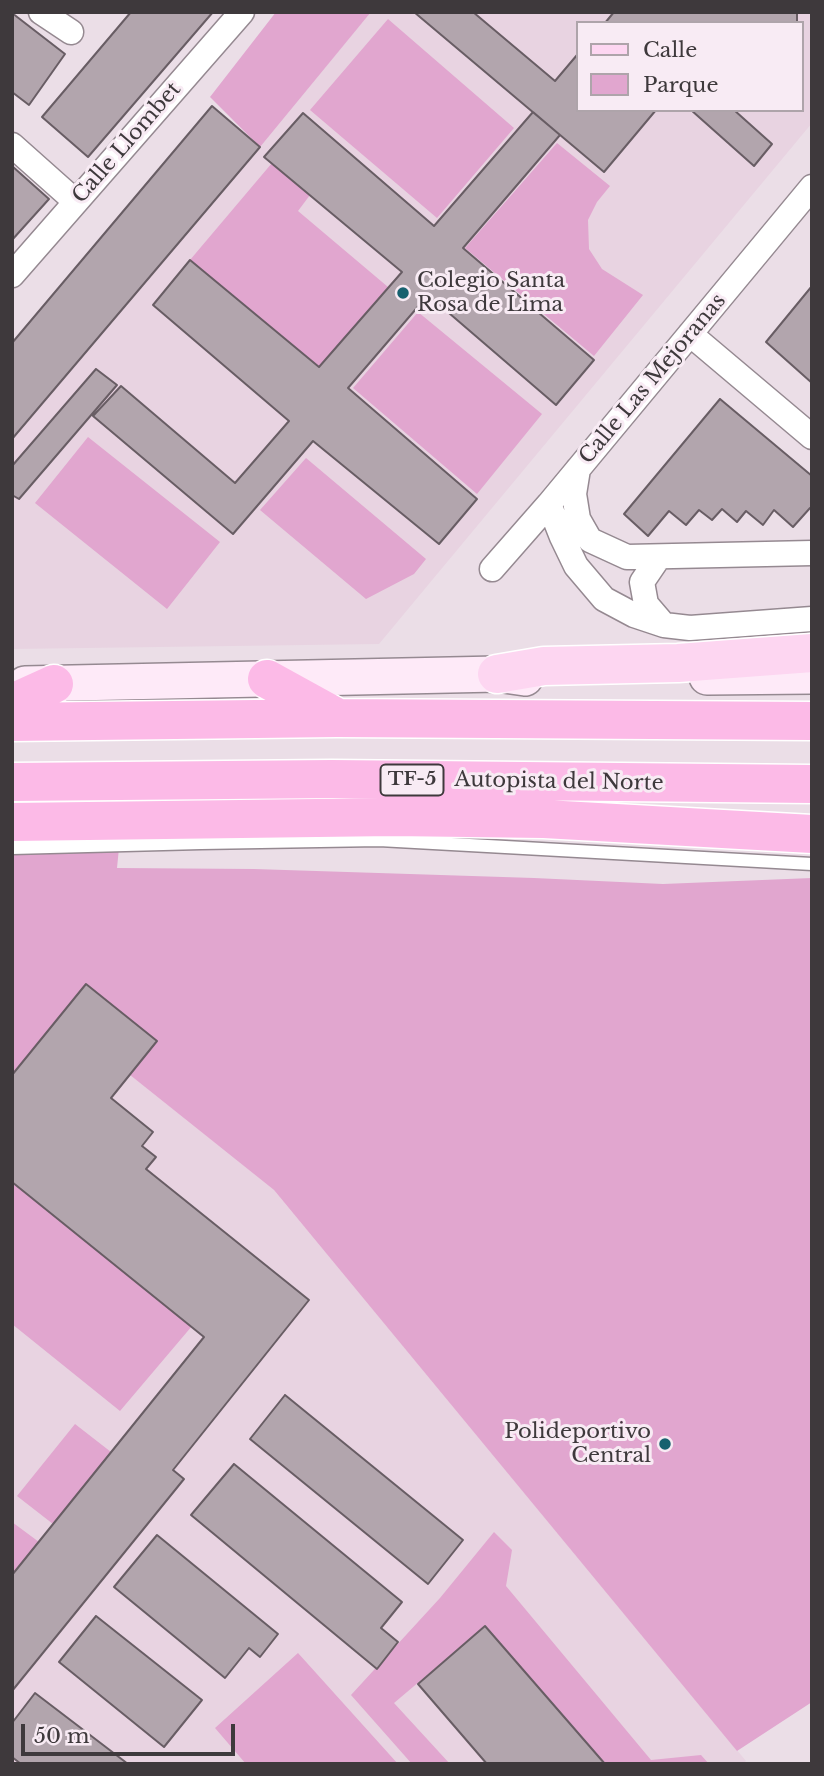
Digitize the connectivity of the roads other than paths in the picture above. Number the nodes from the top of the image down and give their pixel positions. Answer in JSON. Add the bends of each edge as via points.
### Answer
{"nodes":[{"id":1,"x":41,"y":12,"type":"edge"},
{"id":2,"x":242,"y":12,"type":"edge"},
{"id":3,"x":71,"y":33,"type":"dead end"},
{"id":4,"x":12,"y":145,"type":"edge"},
{"id":5,"x":812,"y":187,"type":"edge"},
{"id":6,"x":76,"y":202,"type":"junction"},
{"id":7,"x":12,"y":275,"type":"edge"},
{"id":8,"x":691,"y":334,"type":"junction"},
{"id":9,"x":812,"y":438,"type":"edge"},
{"id":10,"x":578,"y":468,"type":"junction"},
{"id":11,"x":549,"y":504,"type":"junction"},
{"id":12,"x":812,"y":553,"type":"edge"},
{"id":13,"x":659,"y":557,"type":"junction"},
{"id":14,"x":492,"y":569,"type":"dead end"},
{"id":15,"x":812,"y":619,"type":"edge"},
{"id":16,"x":664,"y":625,"type":"junction"},
{"id":17,"x":812,"y":653,"type":"edge"},
{"id":18,"x":497,"y":674,"type":"junction"},
{"id":19,"x":812,"y":676,"type":"edge"},
{"id":20,"x":267,"y":679,"type":"junction"},
{"id":21,"x":12,"y":683,"type":"edge"},
{"id":22,"x":54,"y":684,"type":"junction"},
{"id":23,"x":12,"y":703,"type":"edge"},
{"id":24,"x":337,"y":718,"type":"junction"},
{"id":25,"x":812,"y":721,"type":"edge"},
{"id":26,"x":12,"y":722,"type":"edge"},
{"id":27,"x":12,"y":782,"type":"edge"},
{"id":28,"x":812,"y":784,"type":"edge"},
{"id":29,"x":249,"y":819,"type":"junction"},
{"id":30,"x":12,"y":822,"type":"edge"},
{"id":31,"x":812,"y":834,"type":"edge"},
{"id":32,"x":297,"y":840,"type":"junction"},
{"id":33,"x":201,"y":843,"type":"junction"},
{"id":34,"x":12,"y":848,"type":"edge"},
{"id":35,"x":812,"y":864,"type":"edge"}],
"edges":[{"from":1,"to":3,"type":"street"},
{"from":2,"to":6,"type":"street","name":"Calle Llombet"},
{"from":4,"to":6,"type":"street"},
{"from":5,"to":8,"type":"street","name":"Calle Las Mejoranas"},
{"from":6,"to":7,"type":"street","name":"Calle Llombet"},
{"from":8,"to":9,"type":"street"},
{"from":8,"to":10,"type":"street","name":"Calle Las Mejoranas"},
{"from":10,"to":11,"type":"street","name":"Calle Las Mejoranas"},
{"from":10,"to":13,"type":"street","via":[[574,494],[578,519],[590,540],[627,557]]},
{"from":11,"to":14,"type":"street","name":"Calle Las Mejoranas"},
{"from":11,"to":16,"type":"street","via":[[576,566],[604,599]]},
{"from":12,"to":13,"type":"street"},
{"from":13,"to":16,"type":"street","via":[[642,582],[646,604]]},
{"from":15,"to":16,"type":"street","via":[[690,628]]},
{"from":17,"to":18,"type":"main road","via":[[544,666]]},
{"from":18,"to":19,"type":"main road","via":[[541,680]]},
{"from":18,"to":20,"type":"main road"},
{"from":20,"to":22,"type":"main road"},
{"from":20,"to":24,"type":"highway"},
{"from":21,"to":22,"type":"main road"},
{"from":22,"to":23,"type":"highway"},
{"from":24,"to":25,"type":"highway"},
{"from":24,"to":26,"type":"highway"},
{"from":27,"to":28,"type":"highway","name":"Autopista del Norte","number":"TF-5","via":[[332,779]]},
{"from":29,"to":30,"type":"highway"},
{"from":29,"to":31,"type":"highway","via":[[544,819]]},
{"from":29,"to":32,"type":"lane"},
{"from":29,"to":33,"type":"lane"},
{"from":32,"to":33,"type":"lane"},
{"from":32,"to":35,"type":"lane","via":[[379,840]]},
{"from":33,"to":34,"type":"lane"}]}
